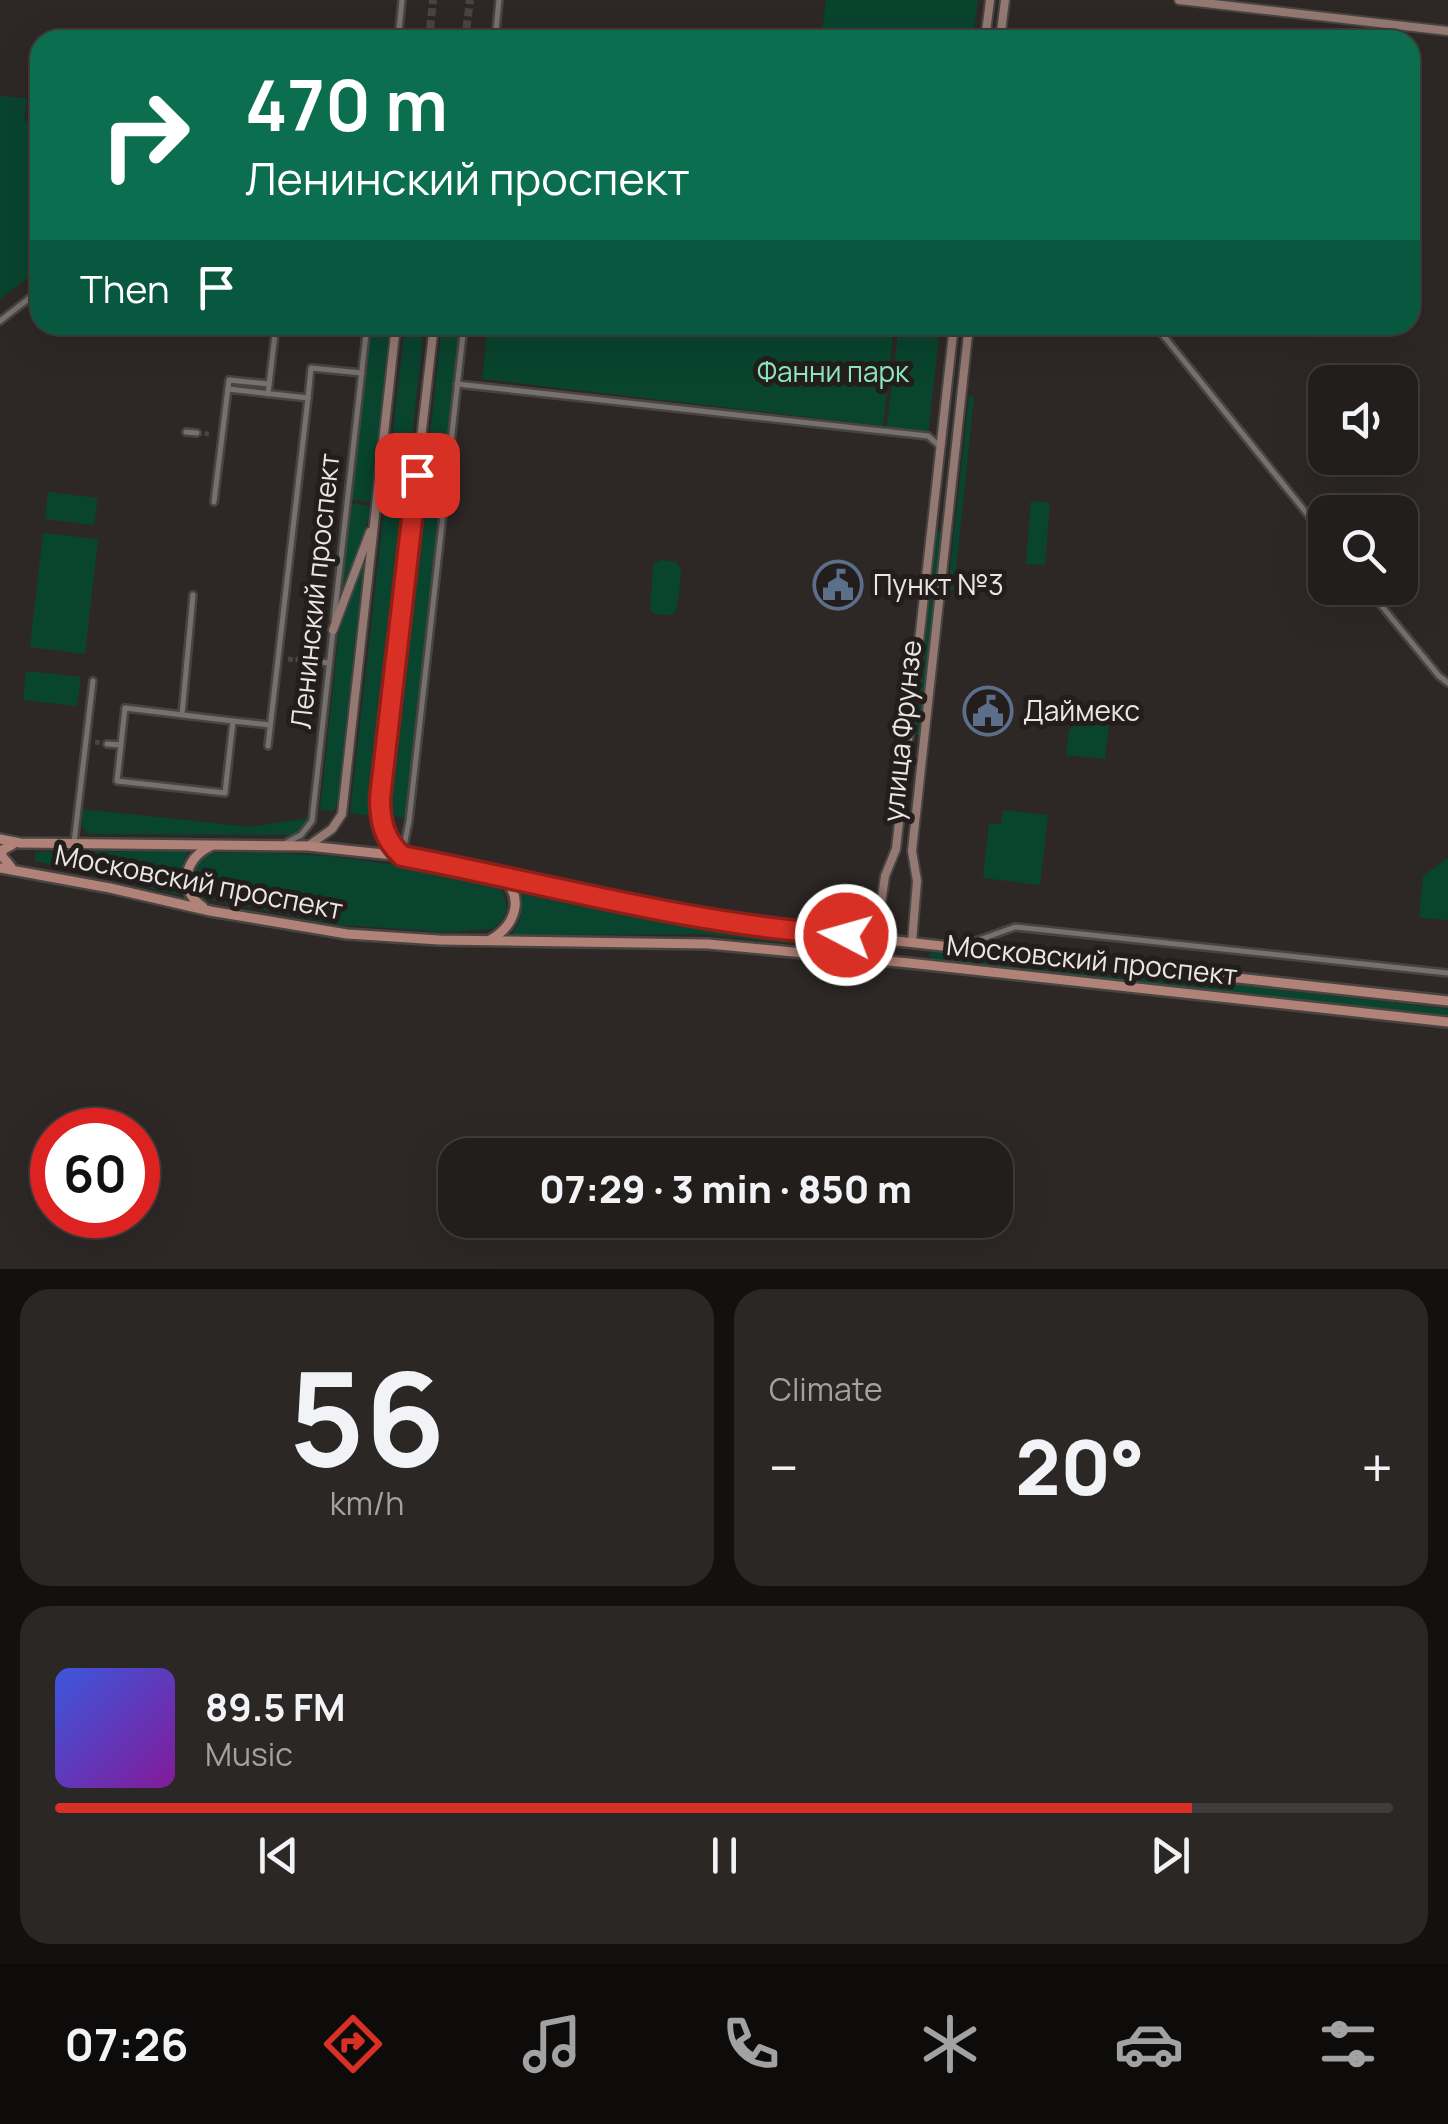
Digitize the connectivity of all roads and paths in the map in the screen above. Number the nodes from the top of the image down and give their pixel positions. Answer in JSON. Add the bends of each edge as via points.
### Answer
{"nodes":[{"id":1,"x":402,"y":0,"type":"edge"},
{"id":2,"x":500,"y":0,"type":"edge"},
{"id":3,"x":990,"y":0,"type":"edge"},
{"id":4,"x":1005,"y":0,"type":"edge"},
{"id":5,"x":1179,"y":0,"type":"edge"},
{"id":6,"x":399,"y":30,"type":"edge"},
{"id":7,"x":496,"y":30,"type":"edge"},
{"id":8,"x":986,"y":30,"type":"edge"},
{"id":9,"x":1001,"y":30,"type":"edge"},
{"id":10,"x":1448,"y":30,"type":"edge"},
{"id":11,"x":30,"y":298,"type":"edge"},
{"id":12,"x":0,"y":320,"type":"edge"},
{"id":13,"x":275,"y":335,"type":"edge"},
{"id":14,"x":366,"y":335,"type":"edge"},
{"id":15,"x":395,"y":335,"type":"edge"},
{"id":16,"x":433,"y":335,"type":"edge"},
{"id":17,"x":463,"y":335,"type":"edge"},
{"id":18,"x":953,"y":335,"type":"edge"},
{"id":19,"x":968,"y":335,"type":"edge"},
{"id":20,"x":1163,"y":335,"type":"edge"},
{"id":21,"x":362,"y":372,"type":"junction"},
{"id":22,"x":268,"y":384,"type":"junction"},
{"id":23,"x":457,"y":384,"type":"junction"},
{"id":24,"x":228,"y":390,"type":"junction"},
{"id":25,"x":268,"y":394,"type":"junction"},
{"id":26,"x":308,"y":398,"type":"junction"},
{"id":27,"x":942,"y":430,"type":"junction"},
{"id":28,"x":186,"y":432,"type":"dead end"},
{"id":29,"x":197,"y":433,"type":"tunnel mouth"},
{"id":30,"x":209,"y":434,"type":"tunnel mouth"},
{"id":31,"x":222,"y":435,"type":"junction"},
{"id":32,"x":928,"y":436,"type":"junction"},
{"id":33,"x":940,"y":447,"type":"junction"},
{"id":34,"x":935,"y":495,"type":"junction"},
{"id":35,"x":950,"y":496,"type":"junction"},
{"id":36,"x":214,"y":502,"type":"dead end"},
{"id":37,"x":1308,"y":515,"type":"edge"},
{"id":38,"x":375,"y":518,"type":"junction"},
{"id":39,"x":932,"y":529,"type":"junction"},
{"id":40,"x":946,"y":531,"type":"junction"},
{"id":41,"x":193,"y":595,"type":"dead end"},
{"id":42,"x":1381,"y":605,"type":"edge"},
{"id":43,"x":333,"y":630,"type":"junction"},
{"id":44,"x":278,"y":658,"type":"junction"},
{"id":45,"x":288,"y":659,"type":"tunnel mouth"},
{"id":46,"x":301,"y":660,"type":"tunnel mouth"},
{"id":47,"x":329,"y":663,"type":"junction"},
{"id":48,"x":93,"y":681,"type":"dead end"},
{"id":49,"x":1448,"y":684,"type":"edge"},
{"id":50,"x":182,"y":715,"type":"junction"},
{"id":51,"x":233,"y":721,"type":"junction"},
{"id":52,"x":270,"y":725,"type":"junction"},
{"id":53,"x":86,"y":741,"type":"junction"},
{"id":54,"x":95,"y":742,"type":"tunnel mouth"},
{"id":55,"x":107,"y":744,"type":"tunnel mouth"},
{"id":56,"x":121,"y":745,"type":"junction"},
{"id":57,"x":268,"y":746,"type":"dead end"},
{"id":58,"x":0,"y":842,"type":"edge"},
{"id":59,"x":74,"y":843,"type":"junction"},
{"id":60,"x":16,"y":844,"type":"junction"},
{"id":61,"x":214,"y":844,"type":"junction"},
{"id":62,"x":281,"y":846,"type":"junction"},
{"id":63,"x":308,"y":846,"type":"junction"},
{"id":64,"x":896,"y":849,"type":"junction"},
{"id":65,"x":912,"y":851,"type":"junction"},
{"id":66,"x":402,"y":856,"type":"junction"},
{"id":67,"x":7,"y":867,"type":"edge"},
{"id":68,"x":887,"y":870,"type":"junction"},
{"id":69,"x":497,"y":874,"type":"junction"},
{"id":70,"x":916,"y":874,"type":"junction"},
{"id":71,"x":210,"y":911,"type":"junction"},
{"id":72,"x":876,"y":938,"type":"junction"},
{"id":73,"x":488,"y":941,"type":"junction"},
{"id":74,"x":912,"y":942,"type":"junction"},
{"id":75,"x":960,"y":947,"type":"junction"},
{"id":76,"x":874,"y":959,"type":"junction"},
{"id":77,"x":910,"y":963,"type":"junction"},
{"id":78,"x":1448,"y":973,"type":"edge"},
{"id":79,"x":1448,"y":1001,"type":"edge"},
{"id":80,"x":1448,"y":1022,"type":"edge"}],
"edges":[{"from":1,"to":6,"type":"street"},
{"from":2,"to":7,"type":"street"},
{"from":3,"to":8,"type":"main road"},
{"from":4,"to":9,"type":"main road"},
{"from":5,"to":10,"type":"main road"},
{"from":11,"to":12,"type":"street"},
{"from":13,"to":22,"type":"street"},
{"from":14,"to":21,"type":"street","name":"Ленинский проспект"},
{"from":15,"to":38,"type":"main road","name":"Ленинский проспект"},
{"from":16,"to":66,"type":"main road","via":[[380,798],[383,829]]},
{"from":17,"to":23,"type":"street"},
{"from":18,"to":27,"type":"main road","name":"улица Фрунзе"},
{"from":19,"to":35,"type":"main road","name":"улица Фрунзе"},
{"from":20,"to":37,"type":"street"},
{"from":21,"to":26,"type":"street","via":[[312,368]]},
{"from":21,"to":43,"type":"street","name":"Ленинский проспект"},
{"from":22,"to":24,"type":"street","via":[[229,380]]},
{"from":22,"to":25,"type":"street"},
{"from":23,"to":32,"type":"street"},
{"from":23,"to":66,"type":"street"},
{"from":24,"to":25,"type":"street"},
{"from":24,"to":31,"type":"street"},
{"from":25,"to":26,"type":"street"},
{"from":26,"to":44,"type":"street"},
{"from":27,"to":32,"type":"street"},
{"from":27,"to":33,"type":"main road","name":"улица Фрунзе"},
{"from":28,"to":29,"type":"street"},
{"from":30,"to":31,"type":"street"},
{"from":31,"to":36,"type":"street"},
{"from":32,"to":33,"type":"street"},
{"from":33,"to":34,"type":"main road","name":"улица Фрунзе"},
{"from":34,"to":35,"type":"main road","via":[[942,502]]},
{"from":34,"to":39,"type":"main road","name":"улица Фрунзе"},
{"from":35,"to":40,"type":"main road","name":"улица Фрунзе"},
{"from":38,"to":43,"type":"main road"},
{"from":38,"to":63,"type":"main road","name":"Ленинский проспект","via":[[342,814]]},
{"from":39,"to":40,"type":"main road"},
{"from":39,"to":64,"type":"main road","name":"улица Фрунзе"},
{"from":40,"to":65,"type":"main road","name":"улица Фрунзе"},
{"from":41,"to":50,"type":"street"},
{"from":42,"to":49,"type":"street"},
{"from":43,"to":47,"type":"street","name":"Ленинский проспект"},
{"from":44,"to":45,"type":"street"},
{"from":44,"to":52,"type":"street"},
{"from":46,"to":47,"type":"street"},
{"from":47,"to":62,"type":"street","name":"Ленинский проспект","via":[[314,814],[301,836]]},
{"from":48,"to":53,"type":"street"},
{"from":50,"to":51,"type":"street"},
{"from":50,"to":56,"type":"street","via":[[126,708]]},
{"from":51,"to":52,"type":"street"},
{"from":51,"to":56,"type":"street","via":[[225,793],[117,780]]},
{"from":52,"to":57,"type":"street"},
{"from":53,"to":54,"type":"street"},
{"from":53,"to":59,"type":"street"},
{"from":55,"to":56,"type":"street"},
{"from":58,"to":60,"type":"main road","name":"Московский проспект"},
{"from":59,"to":60,"type":"main road","name":"Московский проспект"},
{"from":59,"to":61,"type":"main road","name":"Московский проспект"},
{"from":60,"to":67,"type":"main road","via":[[2,850]]},
{"from":61,"to":62,"type":"main road","name":"Московский проспект"},
{"from":61,"to":71,"type":"main road","via":[[193,858],[186,875],[188,893]]},
{"from":62,"to":63,"type":"main road","name":"Московский проспект"},
{"from":63,"to":66,"type":"main road","name":"Московский проспект"},
{"from":64,"to":65,"type":"main road","via":[[904,858]]},
{"from":64,"to":68,"type":"main road","name":"улица Фрунзе"},
{"from":65,"to":70,"type":"main road","name":"улица Фрунзе"},
{"from":66,"to":69,"type":"main road","name":"Московский проспект"},
{"from":67,"to":71,"type":"main road","name":"Московский проспект"},
{"from":68,"to":70,"type":"main road","via":[[901,864]]},
{"from":68,"to":72,"type":"main road","name":"улица Фрунзе"},
{"from":69,"to":72,"type":"main road","name":"Московский проспект","via":[[700,918]]},
{"from":69,"to":73,"type":"main road","via":[[512,890],[514,908],[508,928]]},
{"from":70,"to":74,"type":"main road","name":"улица Фрунзе"},
{"from":71,"to":73,"type":"main road","name":"Московский проспект","via":[[347,934]]},
{"from":72,"to":74,"type":"main road","name":"Московский проспект"},
{"from":72,"to":76,"type":"main road","name":"улица Фрунзе"},
{"from":73,"to":76,"type":"main road","name":"Московский проспект","via":[[708,944]]},
{"from":74,"to":75,"type":"main road","name":"Московский проспект"},
{"from":74,"to":77,"type":"main road","name":"улица Фрунзе"},
{"from":75,"to":78,"type":"street","via":[[1015,928]]},
{"from":75,"to":79,"type":"main road","name":"Московский проспект"},
{"from":76,"to":77,"type":"main road","name":"Московский проспект"},
{"from":77,"to":80,"type":"main road","name":"Московский проспект"}]}
